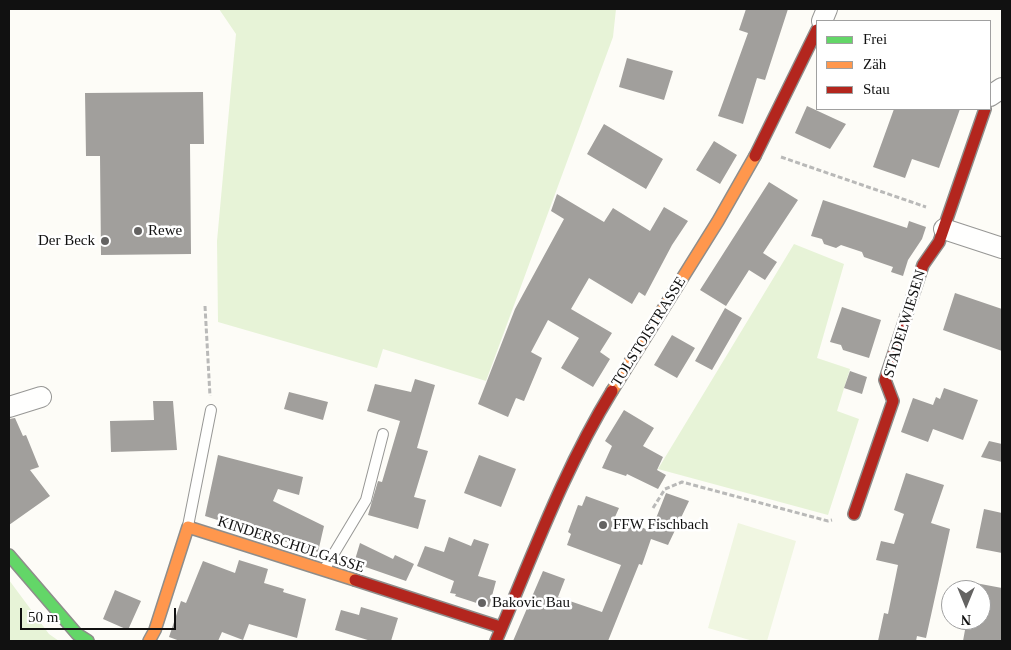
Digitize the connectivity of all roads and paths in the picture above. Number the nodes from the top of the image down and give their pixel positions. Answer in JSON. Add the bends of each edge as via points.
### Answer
{"nodes":[{"id":1,"x":816,"y":32,"type":"edge"},
{"id":2,"x":1002,"y":88,"type":"edge"},
{"id":3,"x":991,"y":95,"type":"edge"},
{"id":4,"x":984,"y":110,"type":"edge"},
{"id":5,"x":759,"y":149,"type":"junction"},
{"id":6,"x":946,"y":222,"type":"junction"},
{"id":7,"x":1002,"y":248,"type":"edge"},
{"id":8,"x":205,"y":306,"type":"dead end"},
{"id":9,"x":41,"y":398,"type":"dead end"},
{"id":10,"x":9,"y":407,"type":"edge"},
{"id":11,"x":211,"y":410,"type":"joint"},
{"id":12,"x":383,"y":434,"type":"dead end"},
{"id":13,"x":653,"y":508,"type":"dead end"},
{"id":14,"x":854,"y":514,"type":"joint"},
{"id":15,"x":188,"y":528,"type":"junction"},
{"id":16,"x":9,"y":555,"type":"edge"},
{"id":17,"x":324,"y":571,"type":"junction"},
{"id":18,"x":500,"y":627,"type":"junction"},
{"id":19,"x":88,"y":641,"type":"edge"},
{"id":20,"x":149,"y":641,"type":"edge"},
{"id":21,"x":496,"y":641,"type":"edge"}],
"edges":[{"from":1,"to":5,"type":"street","name":"TOLSTOISTRASSE"},
{"from":2,"to":3,"type":"street"},
{"from":4,"to":6,"type":"street","name":"STADELWIESEN"},
{"from":5,"to":6,"type":"path"},
{"from":5,"to":18,"type":"street","name":"TOLSTOISTRASSE","via":[[592,424]]},
{"from":6,"to":7,"type":"street"},
{"from":6,"to":14,"type":"street","name":"STADELWIESEN","via":[[939,242],[923,266],[885,380],[893,401]]},
{"from":8,"to":11,"type":"path"},
{"from":9,"to":10,"type":"street"},
{"from":11,"to":15,"type":"lane"},
{"from":12,"to":17,"type":"lane","via":[[366,500]]},
{"from":13,"to":14,"type":"path","via":[[665,489],[682,482],[828,521]]},
{"from":15,"to":17,"type":"street","name":"KINDERSCHULGASSE"},
{"from":15,"to":20,"type":"street"},
{"from":16,"to":19,"type":"street","via":[[77,634]]},
{"from":17,"to":18,"type":"street","name":"KINDERSCHULGASSE"},
{"from":18,"to":21,"type":"street","name":"TOLSTOISTRASSE"}]}
